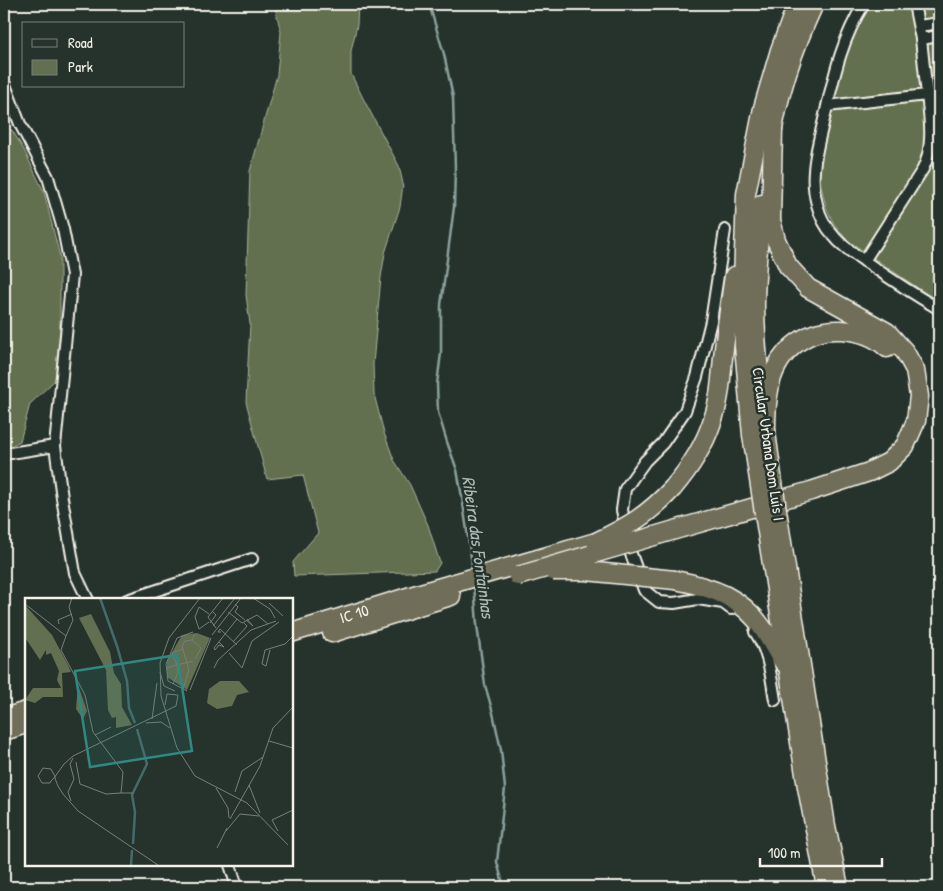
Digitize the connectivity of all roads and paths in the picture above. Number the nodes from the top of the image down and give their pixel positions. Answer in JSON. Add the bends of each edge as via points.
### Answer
{"nodes":[{"id":1,"x":798,"y":4,"type":"edge"},
{"id":2,"x":814,"y":4,"type":"edge"},
{"id":3,"x":864,"y":4,"type":"edge"},
{"id":4,"x":914,"y":4,"type":"edge"},
{"id":5,"x":939,"y":23,"type":"edge"},
{"id":6,"x":919,"y":26,"type":"junction"},
{"id":7,"x":939,"y":36,"type":"edge"},
{"id":8,"x":921,"y":39,"type":"junction"},
{"id":9,"x":4,"y":82,"type":"edge"},
{"id":10,"x":939,"y":94,"type":"edge"},
{"id":11,"x":927,"y":95,"type":"junction"},
{"id":12,"x":827,"y":106,"type":"junction"},
{"id":13,"x":773,"y":129,"type":"junction"},
{"id":14,"x":746,"y":194,"type":"junction"},
{"id":15,"x":725,"y":230,"type":"dead end"},
{"id":16,"x":864,"y":261,"type":"junction"},
{"id":17,"x":939,"y":309,"type":"edge"},
{"id":18,"x":766,"y":432,"type":"junction"},
{"id":19,"x":55,"y":446,"type":"junction"},
{"id":20,"x":4,"y":454,"type":"edge"},
{"id":21,"x":766,"y":484,"type":"junction"},
{"id":22,"x":770,"y":512,"type":"junction"},
{"id":23,"x":684,"y":522,"type":"junction"},
{"id":24,"x":596,"y":542,"type":"junction"},
{"id":25,"x":252,"y":559,"type":"dead end"},
{"id":26,"x":518,"y":576,"type":"junction"},
{"id":27,"x":87,"y":598,"type":"edge"},
{"id":28,"x":133,"y":598,"type":"edge"},
{"id":29,"x":292,"y":633,"type":"edge"},
{"id":30,"x":292,"y":645,"type":"edge"},
{"id":31,"x":788,"y":671,"type":"junction"},
{"id":32,"x":775,"y":700,"type":"dead end"},
{"id":33,"x":25,"y":711,"type":"edge"},
{"id":34,"x":4,"y":718,"type":"edge"},
{"id":35,"x":25,"y":724,"type":"edge"},
{"id":36,"x":4,"y":731,"type":"edge"},
{"id":37,"x":230,"y":866,"type":"edge"},
{"id":38,"x":237,"y":887,"type":"edge"},
{"id":39,"x":826,"y":887,"type":"edge"},
{"id":40,"x":839,"y":887,"type":"edge"}],
"edges":[{"from":1,"to":14,"type":"highway","name":"Circular Urbana Dom Luís I","via":[[763,108]]},
{"from":2,"to":13,"type":"highway","name":"Circular Urbana Dom Luís I","via":[[793,54]]},
{"from":3,"to":12,"type":"street","via":[[843,45]]},
{"from":4,"to":6,"type":"street"},
{"from":5,"to":6,"type":"street"},
{"from":6,"to":8,"type":"street"},
{"from":7,"to":8,"type":"street"},
{"from":8,"to":11,"type":"street"},
{"from":9,"to":19,"type":"street","via":[[20,124],[48,177],[72,275]]},
{"from":10,"to":11,"type":"street"},
{"from":11,"to":12,"type":"street"},
{"from":11,"to":16,"type":"street","via":[[930,137],[927,159]]},
{"from":12,"to":16,"type":"street","via":[[814,170],[814,190],[832,235]]},
{"from":13,"to":18,"type":"highway","name":"Circular Urbana Dom Luís I","via":[[762,198],[756,280],[756,342]]},
{"from":13,"to":23,"type":"highway","number":"IC 10","via":[[770,220],[788,266],[808,288],[887,332],[905,352],[915,370],[919,396],[916,421],[905,446],[889,462],[869,472],[810,491]]},
{"from":14,"to":21,"type":"highway","name":"Circular Urbana Dom Luís I","via":[[744,346],[752,435]]},
{"from":14,"to":24,"type":"highway","number":"IC 10","bridge":true,"via":[[721,383],[708,432],[695,459],[656,506],[638,520]]},
{"from":15,"to":32,"type":"street","via":[[711,321],[697,377],[684,411],[663,443],[644,461],[625,489],[622,510],[631,554],[644,590],[659,602],[698,599],[723,603],[744,617],[761,641],[771,672]]},
{"from":16,"to":17,"type":"street"},
{"from":18,"to":21,"type":"highway","name":"Circular Urbana Dom Luís I"},
{"from":18,"to":23,"type":"highway","number":"IC 10","via":[[766,406],[773,374],[787,352],[804,337],[833,330],[854,331],[883,343],[900,365],[907,384],[907,405],[901,428],[888,448],[866,462],[837,473]]},
{"from":19,"to":20,"type":"street"},
{"from":19,"to":27,"type":"street","via":[[75,573]]},
{"from":21,"to":22,"type":"highway","name":"Circular Urbana Dom Luís I","bridge":true},
{"from":22,"to":31,"type":"highway","name":"Circular Urbana Dom Luís I"},
{"from":22,"to":40,"type":"highway","name":"Circular Urbana Dom Luís I"},
{"from":23,"to":24,"type":"highway","number":"IC 10","bridge":true},
{"from":23,"to":26,"type":"highway","number":"IC 10","bridge":true},
{"from":24,"to":29,"type":"highway","name":"IC 10","number":"IC 10"},
{"from":25,"to":28,"type":"street"},
{"from":26,"to":30,"type":"highway","number":"IC 10"},
{"from":26,"to":31,"type":"highway","number":"IC 10","bridge":true,"via":[[574,571],[675,580],[709,588],[746,609],[763,629]]},
{"from":31,"to":39,"type":"highway","name":"Circular Urbana Dom Luís I"},
{"from":33,"to":34,"type":"highway"},
{"from":35,"to":36,"type":"highway"},
{"from":37,"to":38,"type":"street"}]}
